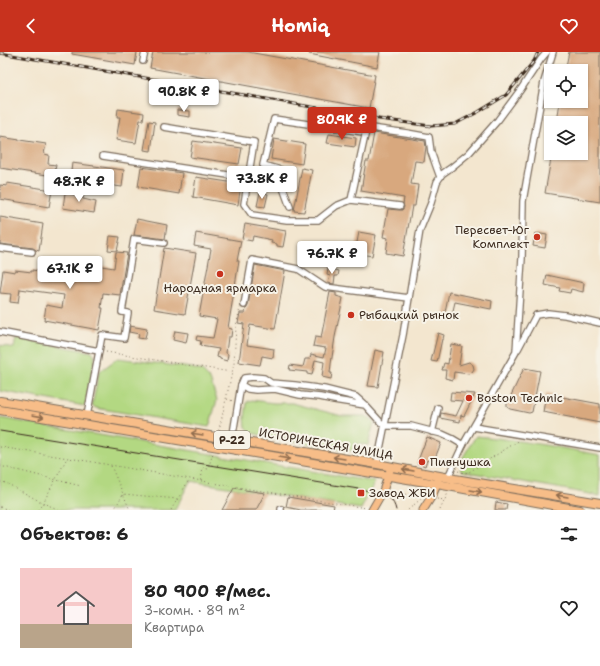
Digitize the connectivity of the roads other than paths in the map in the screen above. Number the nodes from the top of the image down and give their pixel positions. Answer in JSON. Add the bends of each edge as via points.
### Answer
{"nodes":[{"id":1,"x":145,"y":52,"type":"edge"},
{"id":2,"x":548,"y":52,"type":"edge"},
{"id":3,"x":553,"y":52,"type":"edge"},
{"id":4,"x":143,"y":61,"type":"dead end"},
{"id":5,"x":164,"y":127,"type":"dead end"},
{"id":6,"x":366,"y":131,"type":"junction"},
{"id":7,"x":103,"y":156,"type":"dead end"},
{"id":8,"x":440,"y":177,"type":"junction"},
{"id":9,"x":248,"y":178,"type":"junction"},
{"id":10,"x":351,"y":200,"type":"junction"},
{"id":11,"x":400,"y":206,"type":"dead end"},
{"id":12,"x":290,"y":207,"type":"dead end"},
{"id":13,"x":164,"y":243,"type":"dead end"},
{"id":14,"x":0,"y":248,"type":"edge"},
{"id":15,"x":32,"y":252,"type":"dead end"},
{"id":16,"x":409,"y":298,"type":"junction"},
{"id":17,"x":242,"y":305,"type":"road end"},
{"id":18,"x":600,"y":323,"type":"edge"},
{"id":19,"x":0,"y":332,"type":"edge"},
{"id":20,"x":99,"y":351,"type":"junction"},
{"id":21,"x":516,"y":352,"type":"junction"},
{"id":22,"x":241,"y":385,"type":"junction"},
{"id":23,"x":319,"y":389,"type":"junction"},
{"id":24,"x":320,"y":397,"type":"junction"},
{"id":25,"x":0,"y":401,"type":"edge"},
{"id":26,"x":365,"y":404,"type":"junction"},
{"id":27,"x":438,"y":408,"type":"dead end"},
{"id":28,"x":0,"y":410,"type":"edge"},
{"id":29,"x":87,"y":416,"type":"junction"},
{"id":30,"x":384,"y":426,"type":"junction"},
{"id":31,"x":474,"y":427,"type":"junction"},
{"id":32,"x":432,"y":432,"type":"junction"},
{"id":33,"x":232,"y":440,"type":"junction"},
{"id":34,"x":463,"y":445,"type":"junction"},
{"id":35,"x":600,"y":448,"type":"edge"},
{"id":36,"x":378,"y":464,"type":"junction"},
{"id":37,"x":391,"y":467,"type":"junction"},
{"id":38,"x":388,"y":476,"type":"junction"},
{"id":39,"x":439,"y":476,"type":"junction"},
{"id":40,"x":448,"y":477,"type":"junction"},
{"id":41,"x":437,"y":484,"type":"junction"},
{"id":42,"x":600,"y":503,"type":"edge"},
{"id":43,"x":552,"y":507,"type":"edge"},
{"id":44,"x":370,"y":509,"type":"edge"},
{"id":45,"x":423,"y":510,"type":"edge"},
{"id":46,"x":580,"y":510,"type":"edge"}],
"edges":[{"from":1,"to":4,"type":"street"},
{"from":2,"to":8,"type":"street","via":[[498,120],[469,153]]},
{"from":3,"to":21,"type":"street","via":[[544,82],[523,201]]},
{"from":5,"to":9,"type":"street","via":[[254,142]]},
{"from":6,"to":8,"type":"street","via":[[370,128],[429,137],[431,152]]},
{"from":6,"to":10,"type":"street"},
{"from":6,"to":12,"type":"street","via":[[274,119],[263,165],[280,170]]},
{"from":7,"to":9,"type":"street"},
{"from":8,"to":16,"type":"street","via":[[420,230]]},
{"from":9,"to":10,"type":"street","via":[[244,204],[252,215],[288,220],[318,220],[336,206]]},
{"from":10,"to":11,"type":"street"},
{"from":13,"to":20,"type":"street","via":[[134,239],[122,312],[128,314],[124,338],[102,334]]},
{"from":14,"to":15,"type":"street"},
{"from":16,"to":17,"type":"street","via":[[325,287],[298,268],[252,260]]},
{"from":16,"to":30,"type":"street"},
{"from":18,"to":21,"type":"street","via":[[565,315],[536,315]]},
{"from":19,"to":20,"type":"street"},
{"from":20,"to":29,"type":"street"},
{"from":21,"to":31,"type":"street"},
{"from":22,"to":23,"type":"street","via":[[244,378],[253,377],[264,378],[271,383]]},
{"from":22,"to":24,"type":"street","via":[[248,389],[275,389]]},
{"from":22,"to":33,"type":"street"},
{"from":23,"to":24,"type":"street"},
{"from":23,"to":26,"type":"street","via":[[356,397]]},
{"from":24,"to":26,"type":"street"},
{"from":25,"to":29,"type":"highway","name":"ИСТОРИЧЕСКАЯ УЛИЦА","number":"Р-22"},
{"from":26,"to":30,"type":"street"},
{"from":27,"to":32,"type":"street"},
{"from":28,"to":38,"type":"highway","name":"ИСТОРИЧЕСКАЯ УЛИЦА","number":"Р-22","one_way":true},
{"from":33,"to":29,"type":"highway","name":"ИСТОРИЧЕСКАЯ УЛИЦА","number":"Р-22","one_way":true},
{"from":30,"to":32,"type":"street","via":[[411,426]]},
{"from":30,"to":36,"type":"street"},
{"from":31,"to":34,"type":"street"},
{"from":31,"to":35,"type":"street"},
{"from":32,"to":34,"type":"street"},
{"from":36,"to":33,"type":"highway","name":"ИСТОРИЧЕСКАЯ УЛИЦА","number":"Р-22","one_way":true},
{"from":34,"to":40,"type":"street"},
{"from":36,"to":37,"type":"highway","name":"ИСТОРИЧЕСКАЯ УЛИЦА","number":"Р-22"},
{"from":37,"to":38,"type":"main road"},
{"from":39,"to":37,"type":"highway","name":"ИСТОРИЧЕСКАЯ УЛИЦА","number":"Р-22","one_way":true},
{"from":38,"to":41,"type":"highway","name":"ИСТОРИЧЕСКАЯ УЛИЦА","number":"Р-22"},
{"from":38,"to":44,"type":"main road","via":[[383,491]]},
{"from":39,"to":40,"type":"highway","name":"ИСТОРИЧЕСКАЯ УЛИЦА","number":"Р-22"},
{"from":39,"to":41,"type":"main road"},
{"from":42,"to":40,"type":"highway","name":"ИСТОРИЧЕСКАЯ УЛИЦА","number":"Р-22","one_way":true},
{"from":41,"to":43,"type":"highway","name":"ИСТОРИЧЕСКАЯ УЛИЦА","number":"Р-22","one_way":true},
{"from":41,"to":45,"type":"main road"},
{"from":43,"to":46,"type":"highway","name":"ИСТОРИЧЕСКАЯ УЛИЦА","number":"Р-22"}]}
